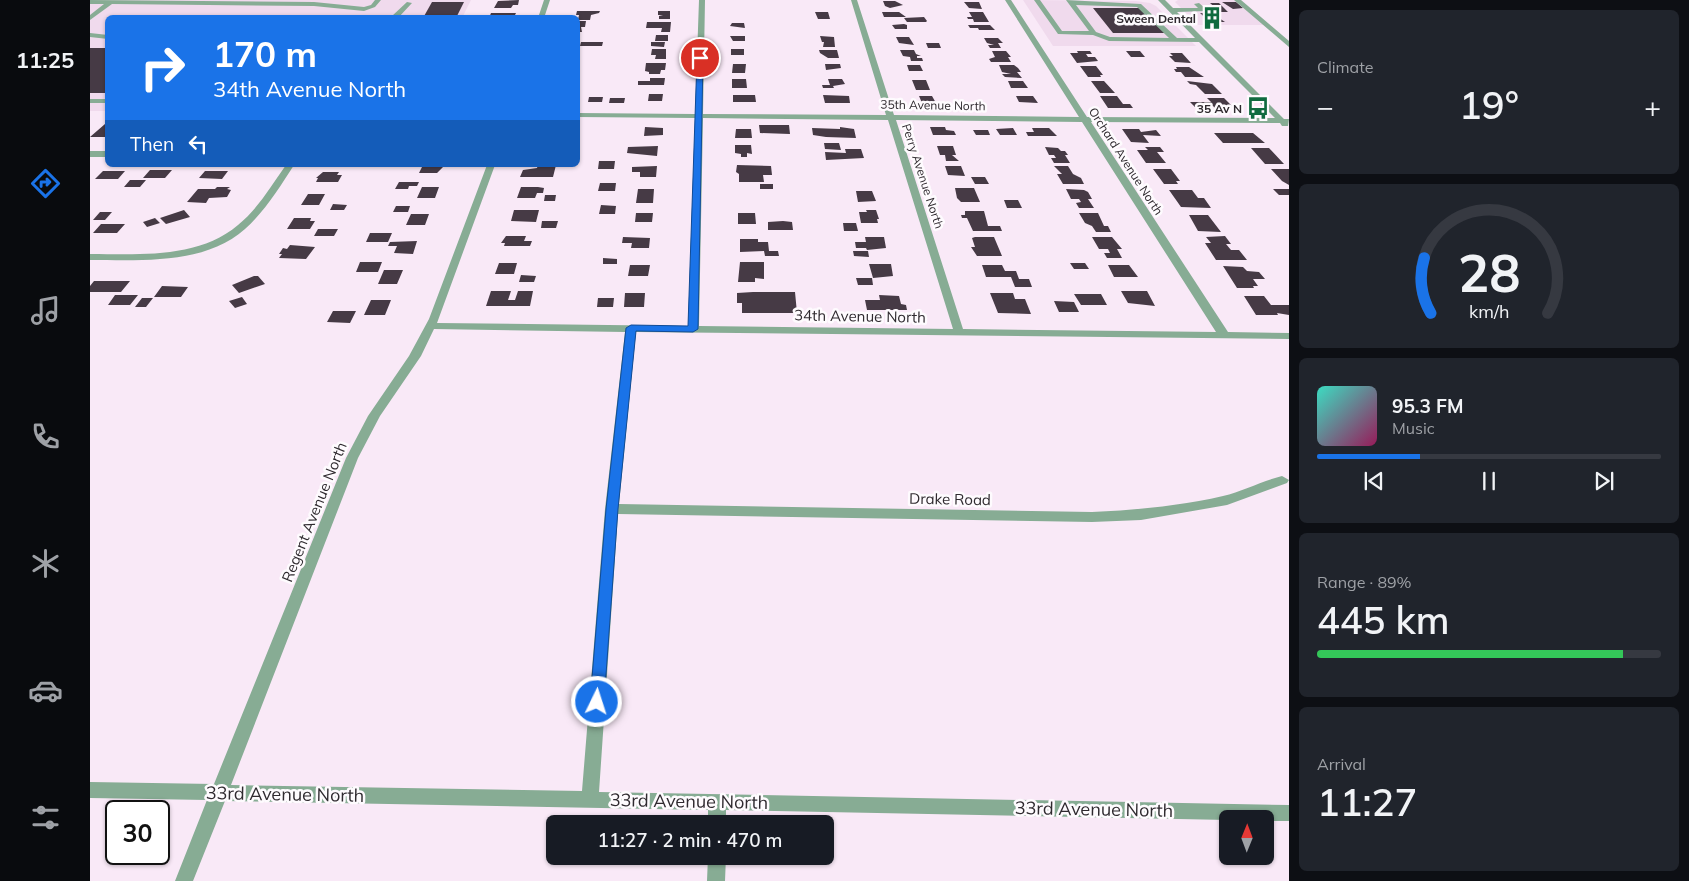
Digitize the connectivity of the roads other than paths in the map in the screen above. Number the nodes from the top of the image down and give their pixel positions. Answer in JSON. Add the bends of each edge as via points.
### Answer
{"nodes":[{"id":1,"x":364,"y":0,"type":"edge"},
{"id":2,"x":378,"y":0,"type":"edge"},
{"id":3,"x":546,"y":0,"type":"edge"},
{"id":4,"x":702,"y":0,"type":"edge"},
{"id":5,"x":854,"y":0,"type":"edge"},
{"id":6,"x":1008,"y":0,"type":"edge"},
{"id":7,"x":1037,"y":0,"type":"edge"},
{"id":8,"x":1162,"y":0,"type":"edge"},
{"id":9,"x":1237,"y":0,"type":"edge"},
{"id":10,"x":90,"y":2,"type":"edge"},
{"id":11,"x":111,"y":2,"type":"junction"},
{"id":12,"x":1071,"y":2,"type":"edge"},
{"id":13,"x":409,"y":3,"type":"dead end"},
{"id":14,"x":1197,"y":4,"type":"dead end"},
{"id":15,"x":364,"y":9,"type":"junction"},
{"id":16,"x":1174,"y":13,"type":"junction"},
{"id":17,"x":360,"y":15,"type":"edge"},
{"id":18,"x":398,"y":15,"type":"edge"},
{"id":19,"x":542,"y":15,"type":"edge"},
{"id":20,"x":1152,"y":15,"type":"junction"},
{"id":21,"x":90,"y":18,"type":"edge"},
{"id":22,"x":1094,"y":33,"type":"junction"},
{"id":23,"x":90,"y":35,"type":"edge"},
{"id":24,"x":105,"y":37,"type":"edge"},
{"id":25,"x":1174,"y":39,"type":"junction"},
{"id":26,"x":1201,"y":40,"type":"junction"},
{"id":27,"x":1289,"y":45,"type":"edge"},
{"id":28,"x":90,"y":101,"type":"edge"},
{"id":29,"x":105,"y":101,"type":"edge"},
{"id":30,"x":580,"y":115,"type":"edge"},
{"id":31,"x":699,"y":116,"type":"junction"},
{"id":32,"x":891,"y":117,"type":"junction"},
{"id":33,"x":1084,"y":120,"type":"junction"},
{"id":34,"x":1287,"y":123,"type":"edge"},
{"id":35,"x":90,"y":154,"type":"edge"},
{"id":36,"x":105,"y":154,"type":"edge"},
{"id":37,"x":289,"y":167,"type":"edge"},
{"id":38,"x":489,"y":167,"type":"edge"},
{"id":39,"x":90,"y":257,"type":"edge"},
{"id":40,"x":430,"y":326,"type":"junction"},
{"id":41,"x":631,"y":328,"type":"junction"},
{"id":42,"x":693,"y":329,"type":"junction"},
{"id":43,"x":959,"y":332,"type":"junction"},
{"id":44,"x":1224,"y":335,"type":"junction"},
{"id":45,"x":1289,"y":336,"type":"edge"},
{"id":46,"x":1282,"y":480,"type":"dead end"},
{"id":47,"x":612,"y":509,"type":"junction"},
{"id":48,"x":90,"y":790,"type":"edge"},
{"id":49,"x":219,"y":793,"type":"junction"},
{"id":50,"x":590,"y":799,"type":"junction"},
{"id":51,"x":717,"y":803,"type":"junction"},
{"id":52,"x":1289,"y":813,"type":"edge"},
{"id":53,"x":717,"y":815,"type":"edge"},
{"id":54,"x":717,"y":865,"type":"edge"},
{"id":55,"x":184,"y":881,"type":"edge"},
{"id":56,"x":716,"y":881,"type":"edge"}],
"edges":[{"from":1,"to":15,"type":"street","via":[[360,6]]},
{"from":2,"to":15,"type":"street"},
{"from":3,"to":19,"type":"street"},
{"from":4,"to":31,"type":"street"},
{"from":5,"to":32,"type":"street","name":"Perry Avenue North"},
{"from":6,"to":33,"type":"street","name":"Orchard Avenue North"},
{"from":7,"to":22,"type":"street","via":[[1060,33]]},
{"from":8,"to":16,"type":"street"},
{"from":9,"to":27,"type":"street"},
{"from":10,"to":11,"type":"street"},
{"from":11,"to":15,"type":"street","via":[[314,4]]},
{"from":11,"to":21,"type":"street"},
{"from":12,"to":20,"type":"street","via":[[1139,4]]},
{"from":12,"to":22,"type":"street"},
{"from":13,"to":18,"type":"street"},
{"from":14,"to":16,"type":"street","via":[[1204,10]]},
{"from":15,"to":17,"type":"street"},
{"from":16,"to":20,"type":"street"},
{"from":16,"to":26,"type":"street"},
{"from":20,"to":25,"type":"street"},
{"from":22,"to":25,"type":"street","via":[[1109,39]]},
{"from":23,"to":24,"type":"street"},
{"from":25,"to":26,"type":"street"},
{"from":26,"to":34,"type":"street"},
{"from":28,"to":29,"type":"street"},
{"from":30,"to":31,"type":"street","name":"35th Avenue North"},
{"from":31,"to":32,"type":"street","name":"35th Avenue North"},
{"from":31,"to":42,"type":"street"},
{"from":32,"to":33,"type":"street","name":"35th Avenue North"},
{"from":32,"to":43,"type":"street","name":"Perry Avenue North"},
{"from":33,"to":34,"type":"street","name":"35th Avenue North"},
{"from":33,"to":44,"type":"street","name":"Orchard Avenue North"},
{"from":35,"to":36,"type":"street"},
{"from":37,"to":39,"type":"street","via":[[261,207],[239,230],[222,240],[197,250],[174,254]]},
{"from":38,"to":40,"type":"street","name":"Regent Avenue North"},
{"from":40,"to":41,"type":"street","name":"34th Avenue North"},
{"from":40,"to":49,"type":"street","name":"Regent Avenue North","via":[[352,458]]},
{"from":41,"to":42,"type":"street","name":"34th Avenue North"},
{"from":41,"to":47,"type":"street"},
{"from":42,"to":43,"type":"street","name":"34th Avenue North"},
{"from":43,"to":44,"type":"street","name":"34th Avenue North"},
{"from":44,"to":45,"type":"street","name":"34th Avenue North"},
{"from":46,"to":47,"type":"street","name":"Drake Road","via":[[1227,500],[1141,515],[1102,517]]},
{"from":47,"to":50,"type":"street"},
{"from":48,"to":49,"type":"street","name":"33rd Avenue North"},
{"from":49,"to":50,"type":"street","name":"33rd Avenue North"},
{"from":49,"to":55,"type":"street","name":"Regent Avenue North"},
{"from":50,"to":51,"type":"street","name":"33rd Avenue North"},
{"from":51,"to":52,"type":"street","name":"33rd Avenue North"},
{"from":51,"to":53,"type":"street"},
{"from":54,"to":56,"type":"street"}]}
